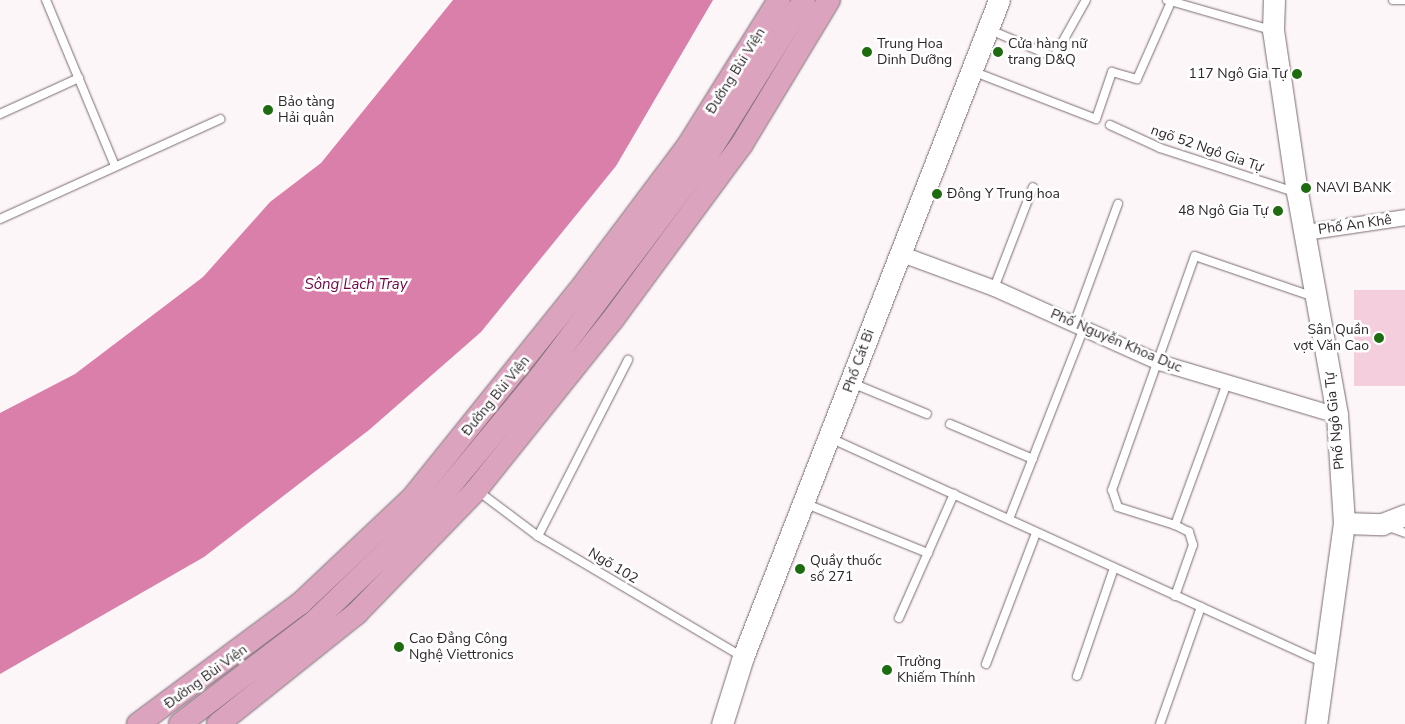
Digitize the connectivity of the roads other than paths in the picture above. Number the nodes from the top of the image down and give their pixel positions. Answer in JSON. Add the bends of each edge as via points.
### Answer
{"nodes":[{"id":1,"x":46,"y":0,"type":"edge"},
{"id":2,"x":779,"y":0,"type":"edge"},
{"id":3,"x":804,"y":0,"type":"edge"},
{"id":4,"x":829,"y":0,"type":"edge"},
{"id":5,"x":999,"y":0,"type":"edge"},
{"id":6,"x":1086,"y":0,"type":"edge"},
{"id":7,"x":1274,"y":0,"type":"edge"},
{"id":8,"x":1393,"y":0,"type":"edge"},
{"id":9,"x":1405,"y":0,"type":"edge"},
{"id":10,"x":1169,"y":1,"type":"edge"},
{"id":11,"x":988,"y":29,"type":"junction"},
{"id":12,"x":1273,"y":30,"type":"junction"},
{"id":13,"x":970,"y":71,"type":"junction"},
{"id":14,"x":79,"y":78,"type":"junction"},
{"id":15,"x":0,"y":114,"type":"edge"},
{"id":16,"x":220,"y":119,"type":"dead end"},
{"id":17,"x":1110,"y":125,"type":"dead end"},
{"id":18,"x":115,"y":166,"type":"junction"},
{"id":19,"x":1033,"y":187,"type":"dead end"},
{"id":20,"x":1297,"y":192,"type":"junction"},
{"id":21,"x":1118,"y":204,"type":"dead end"},
{"id":22,"x":1405,"y":217,"type":"edge"},
{"id":23,"x":0,"y":219,"type":"edge"},
{"id":24,"x":1305,"y":232,"type":"junction"},
{"id":25,"x":899,"y":253,"type":"junction"},
{"id":26,"x":994,"y":288,"type":"junction"},
{"id":27,"x":1318,"y":299,"type":"junction"},
{"id":28,"x":1079,"y":327,"type":"junction"},
{"id":29,"x":628,"y":360,"type":"dead end"},
{"id":30,"x":1159,"y":362,"type":"junction"},
{"id":31,"x":851,"y":382,"type":"junction"},
{"id":32,"x":1226,"y":386,"type":"junction"},
{"id":33,"x":927,"y":414,"type":"dead end"},
{"id":34,"x":1337,"y":415,"type":"junction"},
{"id":35,"x":950,"y":424,"type":"dead end"},
{"id":36,"x":830,"y":438,"type":"junction"},
{"id":37,"x":1032,"y":459,"type":"junction"},
{"id":38,"x":476,"y":490,"type":"junction"},
{"id":39,"x":954,"y":494,"type":"junction"},
{"id":40,"x":804,"y":503,"type":"junction"},
{"id":41,"x":1405,"y":515,"type":"edge"},
{"id":42,"x":1009,"y":519,"type":"junction"},
{"id":43,"x":1344,"y":523,"type":"junction"},
{"id":44,"x":1382,"y":524,"type":"junction"},
{"id":45,"x":1175,"y":525,"type":"junction"},
{"id":46,"x":1036,"y":533,"type":"junction"},
{"id":47,"x":1405,"y":533,"type":"edge"},
{"id":48,"x":538,"y":536,"type":"junction"},
{"id":49,"x":928,"y":553,"type":"junction"},
{"id":50,"x":1114,"y":568,"type":"junction"},
{"id":51,"x":1175,"y":596,"type":"junction"},
{"id":52,"x":1202,"y":607,"type":"junction"},
{"id":53,"x":899,"y":618,"type":"dead end"},
{"id":54,"x":742,"y":657,"type":"junction"},
{"id":55,"x":986,"y":664,"type":"dead end"},
{"id":56,"x":1325,"y":664,"type":"junction"},
{"id":57,"x":1077,"y":676,"type":"dead end"},
{"id":58,"x":138,"y":724,"type":"edge"},
{"id":59,"x":180,"y":724,"type":"edge"},
{"id":60,"x":218,"y":724,"type":"edge"},
{"id":61,"x":722,"y":724,"type":"edge"},
{"id":62,"x":1160,"y":724,"type":"edge"},
{"id":63,"x":1316,"y":724,"type":"edge"}],
"edges":[{"from":1,"to":14,"type":"lane"},
{"from":2,"to":58,"type":"main road","name":"Đường Bùi Viện","via":[[684,151],[578,292],[413,497],[301,603]]},
{"from":3,"to":59,"type":"main road","name":"Đường Bùi Viện","via":[[700,165],[540,377],[430,510],[315,621]]},
{"from":4,"to":38,"type":"main road","via":[[742,144],[613,319]]},
{"from":5,"to":11,"type":"street","name":"Phố Cát Bi"},
{"from":6,"to":11,"type":"lane","via":[[1054,57]]},
{"from":7,"to":12,"type":"street","name":"Phố Ngô Gia Tự"},
{"from":8,"to":9,"type":"lane"},
{"from":10,"to":12,"type":"lane"},
{"from":10,"to":13,"type":"lane","via":[[1137,79],[1112,72],[1096,119]]},
{"from":11,"to":13,"type":"street","name":"Phố Cát Bi"},
{"from":12,"to":20,"type":"street","name":"Phố Ngô Gia Tự"},
{"from":13,"to":25,"type":"street","name":"Phố Cát Bi"},
{"from":14,"to":15,"type":"lane"},
{"from":14,"to":18,"type":"lane"},
{"from":16,"to":18,"type":"lane"},
{"from":17,"to":20,"type":"lane","name":"ngõ 52 Ngô Gia Tự","via":[[1160,148]]},
{"from":18,"to":23,"type":"lane"},
{"from":19,"to":26,"type":"lane"},
{"from":20,"to":24,"type":"street","name":"Phố Ngô Gia Tự"},
{"from":21,"to":28,"type":"lane"},
{"from":22,"to":24,"type":"street","name":"Phố An Khê"},
{"from":24,"to":27,"type":"street","name":"Phố Ngô Gia Tự"},
{"from":25,"to":26,"type":"street","name":"Phố Nguyễn Khoa Dục"},
{"from":25,"to":31,"type":"street","name":"Phố Cát Bi"},
{"from":26,"to":28,"type":"street","name":"Phố Nguyễn Khoa Dục"},
{"from":27,"to":30,"type":"lane","via":[[1194,256]]},
{"from":27,"to":34,"type":"street","name":"Phố Ngô Gia Tự"},
{"from":28,"to":30,"type":"street","name":"Phố Nguyễn Khoa Dục"},
{"from":28,"to":37,"type":"lane"},
{"from":29,"to":48,"type":"lane"},
{"from":30,"to":32,"type":"street","name":"Phố Nguyễn Khoa Dục"},
{"from":30,"to":45,"type":"lane","via":[[1112,490],[1112,498],[1126,511]]},
{"from":31,"to":33,"type":"lane"},
{"from":31,"to":36,"type":"street","name":"Phố Cát Bi"},
{"from":32,"to":34,"type":"street","name":"Phố Nguyễn Khoa Dục"},
{"from":32,"to":45,"type":"lane"},
{"from":34,"to":43,"type":"street","name":"Phố Ngô Gia Tự"},
{"from":35,"to":37,"type":"lane"},
{"from":36,"to":39,"type":"lane"},
{"from":36,"to":40,"type":"street","name":"Phố Cát Bi"},
{"from":37,"to":42,"type":"lane"},
{"from":38,"to":48,"type":"lane","name":"Ngõ 102"},
{"from":38,"to":60,"type":"main road","via":[[357,613]]},
{"from":39,"to":42,"type":"lane"},
{"from":39,"to":49,"type":"lane"},
{"from":40,"to":49,"type":"lane"},
{"from":40,"to":54,"type":"street","name":"Phố Cát Bi"},
{"from":41,"to":44,"type":"street"},
{"from":42,"to":46,"type":"lane"},
{"from":43,"to":44,"type":"street"},
{"from":43,"to":56,"type":"street","name":"Phố Ngô Gia Tự"},
{"from":44,"to":47,"type":"lane"},
{"from":45,"to":51,"type":"lane","via":[[1189,532],[1193,545]]},
{"from":46,"to":50,"type":"lane"},
{"from":46,"to":55,"type":"lane"},
{"from":48,"to":54,"type":"lane","name":"Ngõ 102"},
{"from":49,"to":53,"type":"lane"},
{"from":50,"to":51,"type":"lane"},
{"from":50,"to":57,"type":"lane"},
{"from":51,"to":52,"type":"lane"},
{"from":52,"to":56,"type":"lane"},
{"from":52,"to":62,"type":"lane"},
{"from":54,"to":61,"type":"street","name":"Phố Cát Bi"},
{"from":56,"to":63,"type":"street","name":"Phố Ngô Gia Tự"}]}
